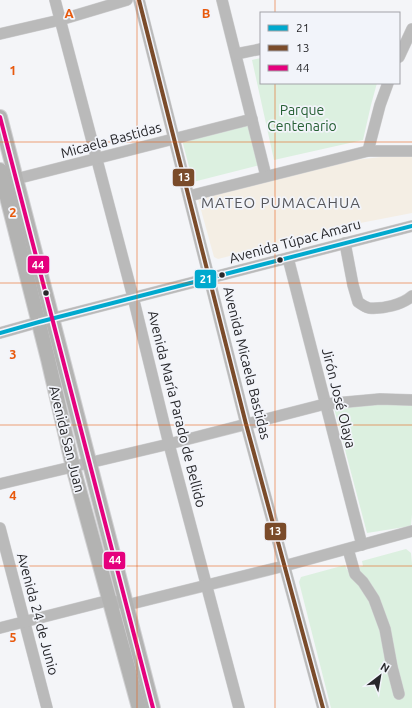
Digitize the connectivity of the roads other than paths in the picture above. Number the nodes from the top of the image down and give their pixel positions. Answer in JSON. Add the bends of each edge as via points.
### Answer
{"nodes":[{"id":1,"x":55,"y":0,"type":"edge"},
{"id":2,"x":127,"y":0,"type":"edge"},
{"id":3,"x":139,"y":0,"type":"edge"},
{"id":4,"x":222,"y":0,"type":"edge"},
{"id":5,"x":60,"y":20,"type":"junction"},
{"id":6,"x":412,"y":29,"type":"edge"},
{"id":7,"x":0,"y":34,"type":"edge"},
{"id":8,"x":260,"y":49,"type":"edge"},
{"id":9,"x":236,"y":54,"type":"junction"},
{"id":10,"x":400,"y":55,"type":"edge"},
{"id":11,"x":388,"y":84,"type":"edge"},
{"id":12,"x":0,"y":117,"type":"edge"},
{"id":13,"x":252,"y":119,"type":"junction"},
{"id":14,"x":174,"y":139,"type":"junction"},
{"id":15,"x":368,"y":151,"type":"junction"},
{"id":16,"x":412,"y":151,"type":"edge"},
{"id":17,"x":98,"y":159,"type":"junction"},
{"id":18,"x":266,"y":176,"type":"junction"},
{"id":19,"x":5,"y":179,"type":"edge"},
{"id":20,"x":189,"y":196,"type":"junction"},
{"id":21,"x":412,"y":226,"type":"edge"},
{"id":22,"x":346,"y":243,"type":"junction"},
{"id":23,"x":288,"y":258,"type":"junction"},
{"id":24,"x":210,"y":278,"type":"junction"},
{"id":25,"x":412,"y":296,"type":"edge"},
{"id":26,"x":133,"y":297,"type":"junction"},
{"id":27,"x":52,"y":318,"type":"junction"},
{"id":28,"x":39,"y":322,"type":"junction"},
{"id":29,"x":0,"y":333,"type":"edge"},
{"id":30,"x":412,"y":400,"type":"edge"},
{"id":31,"x":325,"y":404,"type":"junction"},
{"id":32,"x":246,"y":424,"type":"junction"},
{"id":33,"x":169,"y":444,"type":"junction"},
{"id":34,"x":90,"y":462,"type":"junction"},
{"id":35,"x":73,"y":467,"type":"junction"},
{"id":36,"x":0,"y":484,"type":"edge"},
{"id":37,"x":0,"y":528,"type":"edge"},
{"id":38,"x":412,"y":531,"type":"edge"},
{"id":39,"x":362,"y":545,"type":"junction"},
{"id":40,"x":348,"y":549,"type":"junction"},
{"id":41,"x":284,"y":566,"type":"junction"},
{"id":42,"x":206,"y":586,"type":"junction"},
{"id":43,"x":110,"y":600,"type":"junction"},
{"id":44,"x":127,"y":605,"type":"junction"},
{"id":45,"x":24,"y":621,"type":"junction"},
{"id":46,"x":0,"y":628,"type":"edge"},
{"id":47,"x":399,"y":694,"type":"dead end"},
{"id":48,"x":47,"y":708,"type":"edge"},
{"id":49,"x":139,"y":708,"type":"edge"},
{"id":50,"x":153,"y":708,"type":"edge"},
{"id":51,"x":239,"y":708,"type":"edge"},
{"id":52,"x":323,"y":708,"type":"edge"}],
"edges":[{"from":1,"to":5,"type":"street","name":"Avenida María Parado de Bellido"},
{"from":2,"to":5,"type":"street"},
{"from":3,"to":14,"type":"street","name":"Avenida Micaela Bastidas"},
{"from":4,"to":9,"type":"street"},
{"from":5,"to":7,"type":"street"},
{"from":5,"to":17,"type":"street","name":"Avenida María Parado de Bellido"},
{"from":6,"to":10,"type":"street"},
{"from":8,"to":9,"type":"street"},
{"from":9,"to":13,"type":"street"},
{"from":11,"to":15,"type":"street"},
{"from":12,"to":19,"type":"main road","name":"Avenida San Juan"},
{"from":13,"to":14,"type":"street","name":"Micaela Bastidas"},
{"from":13,"to":18,"type":"street"},
{"from":14,"to":17,"type":"street","name":"Micaela Bastidas"},
{"from":14,"to":20,"type":"street","name":"Avenida Micaela Bastidas"},
{"from":15,"to":16,"type":"street"},
{"from":15,"to":18,"type":"street"},
{"from":17,"to":19,"type":"street","name":"Micaela Bastidas"},
{"from":17,"to":26,"type":"street","name":"Avenida María Parado de Bellido"},
{"from":18,"to":20,"type":"street"},
{"from":19,"to":27,"type":"main road","name":"Avenida San Juan"},
{"from":19,"to":28,"type":"main road","name":"Avenida San Juan"},
{"from":20,"to":24,"type":"street","name":"Avenida Micaela Bastidas"},
{"from":21,"to":22,"type":"street","name":"Avenida Túpac Amaru"},
{"from":22,"to":23,"type":"street","name":"Avenida Túpac Amaru"},
{"from":22,"to":25,"type":"street","via":[[358,302],[369,308],[393,306]]},
{"from":23,"to":24,"type":"street","name":"Avenida Túpac Amaru"},
{"from":23,"to":31,"type":"street","name":"Jirón José Olaya"},
{"from":24,"to":26,"type":"street","name":"Avenida Túpac Amaru"},
{"from":24,"to":32,"type":"street","name":"Avenida Micaela Bastidas"},
{"from":26,"to":27,"type":"street","name":"Avenida Túpac Amaru"},
{"from":26,"to":33,"type":"street","name":"Avenida María Parado de Bellido"},
{"from":27,"to":28,"type":"street","name":"Avenida Túpac Amaru"},
{"from":27,"to":34,"type":"main road","name":"Avenida San Juan"},
{"from":28,"to":29,"type":"street","name":"Avenida Túpac Amaru"},
{"from":28,"to":35,"type":"main road","name":"Avenida San Juan"},
{"from":30,"to":31,"type":"street","via":[[380,399]]},
{"from":31,"to":32,"type":"street"},
{"from":31,"to":39,"type":"street","name":"Jirón José Olaya"},
{"from":32,"to":33,"type":"street"},
{"from":32,"to":41,"type":"street","name":"Avenida Micaela Bastidas"},
{"from":33,"to":34,"type":"street"},
{"from":33,"to":42,"type":"street","name":"Avenida María Parado de Bellido"},
{"from":34,"to":35,"type":"street"},
{"from":34,"to":44,"type":"main road","name":"Avenida San Juan"},
{"from":35,"to":36,"type":"street"},
{"from":35,"to":43,"type":"main road","name":"Avenida San Juan"},
{"from":37,"to":45,"type":"street","name":"Avenida 24 de Junio"},
{"from":38,"to":39,"type":"street"},
{"from":39,"to":40,"type":"street"},
{"from":40,"to":41,"type":"street"},
{"from":40,"to":47,"type":"street","via":[[355,574],[374,599],[385,629]]},
{"from":41,"to":42,"type":"street"},
{"from":41,"to":52,"type":"street","name":"Avenida Micaela Bastidas"},
{"from":42,"to":44,"type":"street"},
{"from":42,"to":51,"type":"street","name":"Avenida María Parado de Bellido"},
{"from":43,"to":44,"type":"street"},
{"from":43,"to":45,"type":"street"},
{"from":43,"to":49,"type":"main road","name":"Avenida San Juan"},
{"from":44,"to":50,"type":"main road","name":"Avenida San Juan"},
{"from":45,"to":46,"type":"street"},
{"from":45,"to":48,"type":"street","name":"Avenida 24 de Junio"}]}
